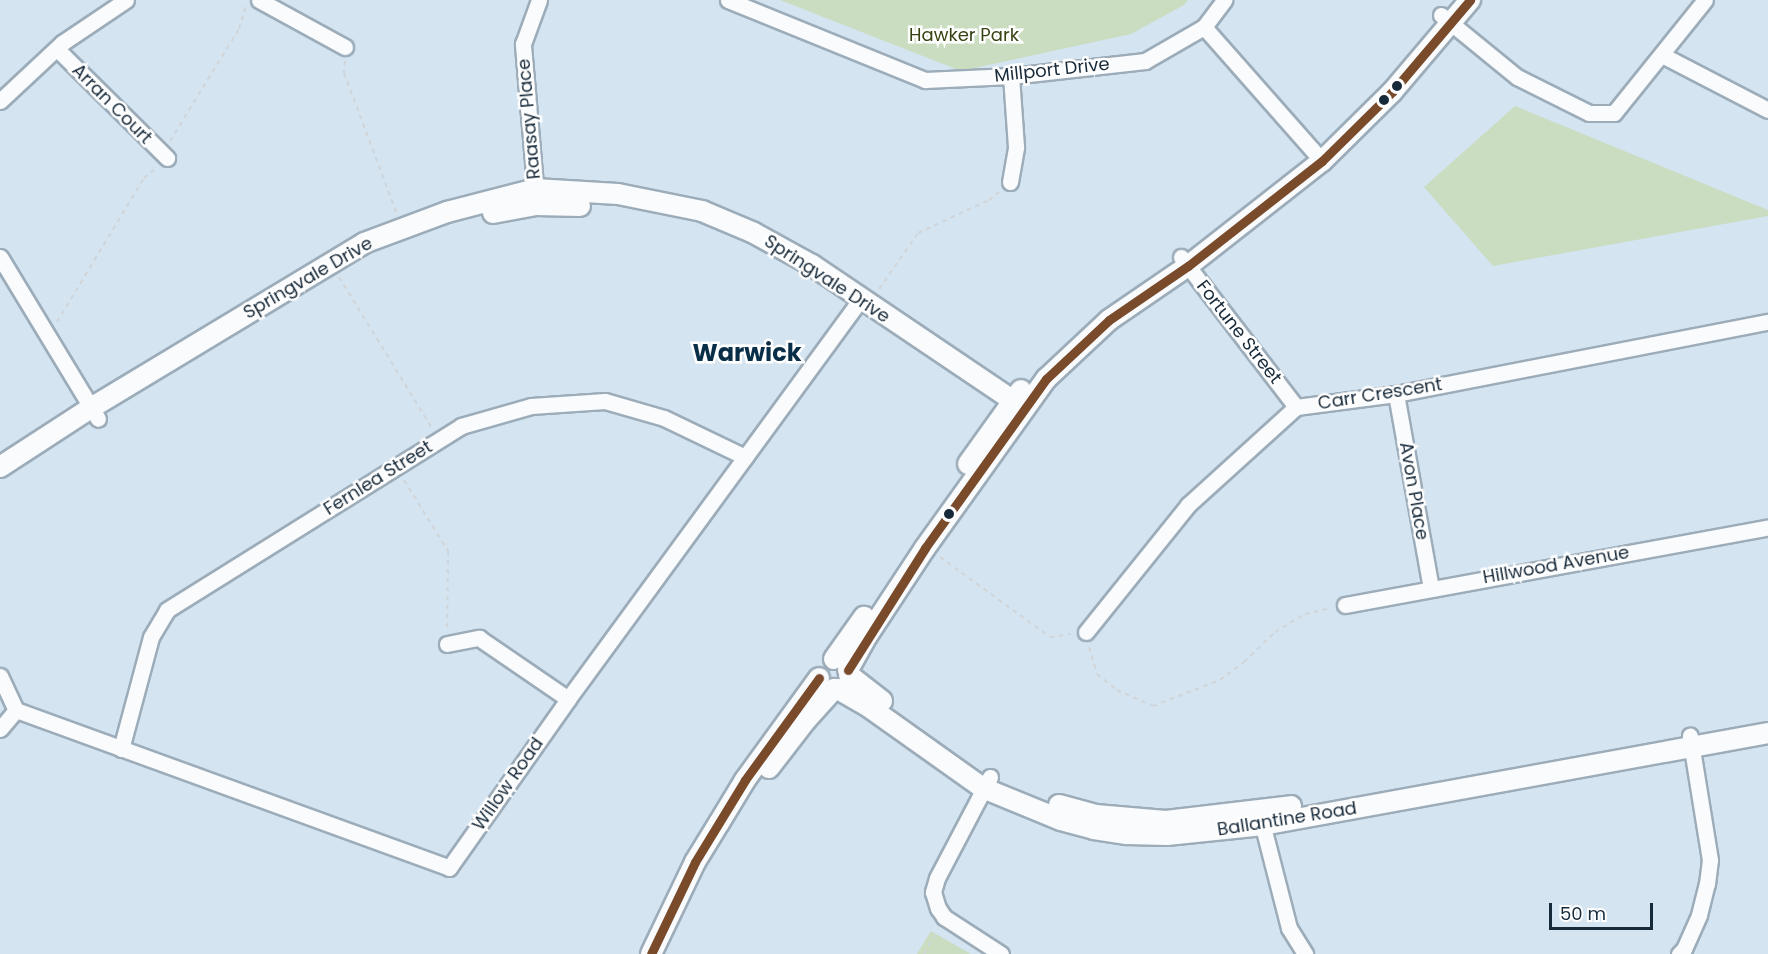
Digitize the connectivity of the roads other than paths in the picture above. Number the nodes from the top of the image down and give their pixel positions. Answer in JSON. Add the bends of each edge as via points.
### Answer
{"nodes":[{"id":1,"x":126,"y":0,"type":"edge"},
{"id":2,"x":259,"y":0,"type":"edge"},
{"id":3,"x":539,"y":0,"type":"edge"},
{"id":4,"x":1224,"y":0,"type":"edge"},
{"id":5,"x":1470,"y":0,"type":"edge"},
{"id":6,"x":1706,"y":0,"type":"edge"},
{"id":7,"x":735,"y":1,"type":"edge"},
{"id":8,"x":1448,"y":12,"type":"edge"},
{"id":9,"x":1204,"y":27,"type":"junction"},
{"id":10,"x":345,"y":46,"type":"road end"},
{"id":11,"x":57,"y":49,"type":"junction"},
{"id":12,"x":1662,"y":55,"type":"junction"},
{"id":13,"x":1011,"y":75,"type":"junction"},
{"id":14,"x":0,"y":100,"type":"edge"},
{"id":15,"x":1768,"y":110,"type":"edge"},
{"id":16,"x":1318,"y":156,"type":"junction"},
{"id":17,"x":167,"y":158,"type":"road end"},
{"id":18,"x":1010,"y":182,"type":"road end"},
{"id":19,"x":536,"y":197,"type":"junction"},
{"id":20,"x":0,"y":257,"type":"edge"},
{"id":21,"x":1184,"y":261,"type":"junction"},
{"id":22,"x":861,"y":304,"type":"junction"},
{"id":23,"x":1768,"y":322,"type":"edge"},
{"id":24,"x":1396,"y":394,"type":"junction"},
{"id":25,"x":1296,"y":407,"type":"junction"},
{"id":26,"x":1015,"y":409,"type":"junction"},
{"id":27,"x":95,"y":414,"type":"junction"},
{"id":28,"x":745,"y":457,"type":"junction"},
{"id":29,"x":0,"y":467,"type":"edge"},
{"id":30,"x":0,"y":482,"type":"edge"},
{"id":31,"x":1768,"y":527,"type":"edge"},
{"id":32,"x":1431,"y":588,"type":"junction"},
{"id":33,"x":1345,"y":605,"type":"road end"},
{"id":34,"x":1086,"y":632,"type":"road end"},
{"id":35,"x":447,"y":644,"type":"road end"},
{"id":36,"x":0,"y":676,"type":"edge"},
{"id":37,"x":837,"y":676,"type":"junction"},
{"id":38,"x":568,"y":699,"type":"junction"},
{"id":39,"x":16,"y":710,"type":"junction"},
{"id":40,"x":1768,"y":721,"type":"edge"},
{"id":41,"x":0,"y":729,"type":"edge"},
{"id":42,"x":1768,"y":733,"type":"edge"},
{"id":43,"x":1691,"y":742,"type":"junction"},
{"id":44,"x":121,"y":748,"type":"junction"},
{"id":45,"x":987,"y":783,"type":"junction"},
{"id":46,"x":1261,"y":818,"type":"junction"},
{"id":47,"x":651,"y":954,"type":"edge"},
{"id":48,"x":663,"y":954,"type":"edge"},
{"id":49,"x":1001,"y":954,"type":"edge"},
{"id":50,"x":1305,"y":954,"type":"edge"},
{"id":51,"x":1679,"y":954,"type":"edge"}],
"edges":[{"from":1,"to":11,"type":"street"},
{"from":2,"to":10,"type":"street"},
{"from":3,"to":19,"type":"street","name":"Raasay Place","via":[[523,44]]},
{"from":4,"to":9,"type":"street"},
{"from":5,"to":8,"type":"street"},
{"from":6,"to":12,"type":"street"},
{"from":7,"to":13,"type":"street","name":"Millport Drive","via":[[925,80]]},
{"from":8,"to":12,"type":"street","via":[[1517,77],[1589,113],[1614,113]]},
{"from":8,"to":16,"type":"street"},
{"from":9,"to":13,"type":"street","name":"Millport Drive","via":[[1145,61]]},
{"from":9,"to":16,"type":"street"},
{"from":11,"to":14,"type":"street"},
{"from":11,"to":17,"type":"street","name":"Arran Court"},
{"from":12,"to":15,"type":"street"},
{"from":13,"to":18,"type":"street","via":[[1016,147]]},
{"from":16,"to":21,"type":"street"},
{"from":19,"to":22,"type":"street","name":"Springvale Drive","via":[[618,194],[702,211],[789,250]]},
{"from":19,"to":27,"type":"street","name":"Springvale Drive","via":[[393,244],[336,273]]},
{"from":19,"to":27,"type":"street","name":"Springvale Drive","via":[[447,212],[364,243]]},
{"from":20,"to":27,"type":"street"},
{"from":21,"to":25,"type":"street","name":"Fortune Street"},
{"from":21,"to":26,"type":"street","via":[[1073,337]]},
{"from":22,"to":26,"type":"street","name":"Springvale Drive"},
{"from":22,"to":28,"type":"street","name":"Willow Road"},
{"from":23,"to":24,"type":"street","name":"Carr Crescent"},
{"from":24,"to":25,"type":"street","name":"Carr Crescent"},
{"from":24,"to":32,"type":"street","name":"Avon Place"},
{"from":25,"to":34,"type":"street","name":"Carr Crescent","via":[[1188,505]]},
{"from":26,"to":37,"type":"street"},
{"from":26,"to":37,"type":"street"},
{"from":27,"to":29,"type":"street","name":"Springvale Drive"},
{"from":27,"to":30,"type":"street","name":"Springvale Drive"},
{"from":28,"to":38,"type":"street","name":"Willow Road"},
{"from":28,"to":44,"type":"street","name":"Fernlea Street","via":[[664,418],[605,401],[531,406],[461,426],[167,610],[151,637]]},
{"from":31,"to":32,"type":"street","name":"Hillwood Avenue"},
{"from":32,"to":33,"type":"street","name":"Hillwood Avenue"},
{"from":35,"to":38,"type":"street","via":[[479,638]]},
{"from":36,"to":39,"type":"street"},
{"from":37,"to":45,"type":"street","name":"Ballantine Road"},
{"from":37,"to":47,"type":"street","via":[[745,780],[695,862]]},
{"from":37,"to":48,"type":"street","via":[[728,829]]},
{"from":38,"to":44,"type":"street","name":"Willow Road","via":[[449,868]]},
{"from":39,"to":41,"type":"street"},
{"from":39,"to":44,"type":"street","name":"Willow Road"},
{"from":40,"to":43,"type":"street","name":"Ballantine Road"},
{"from":42,"to":43,"type":"street","name":"Ballantine Road"},
{"from":43,"to":46,"type":"street","name":"Ballantine Road"},
{"from":43,"to":51,"type":"street","via":[[1710,860],[1699,915]]},
{"from":45,"to":46,"type":"street","name":"Ballantine Road","via":[[1063,807],[1128,820]]},
{"from":45,"to":49,"type":"street","via":[[937,878],[934,899],[944,918]]},
{"from":46,"to":50,"type":"street","via":[[1289,928]]}]}
